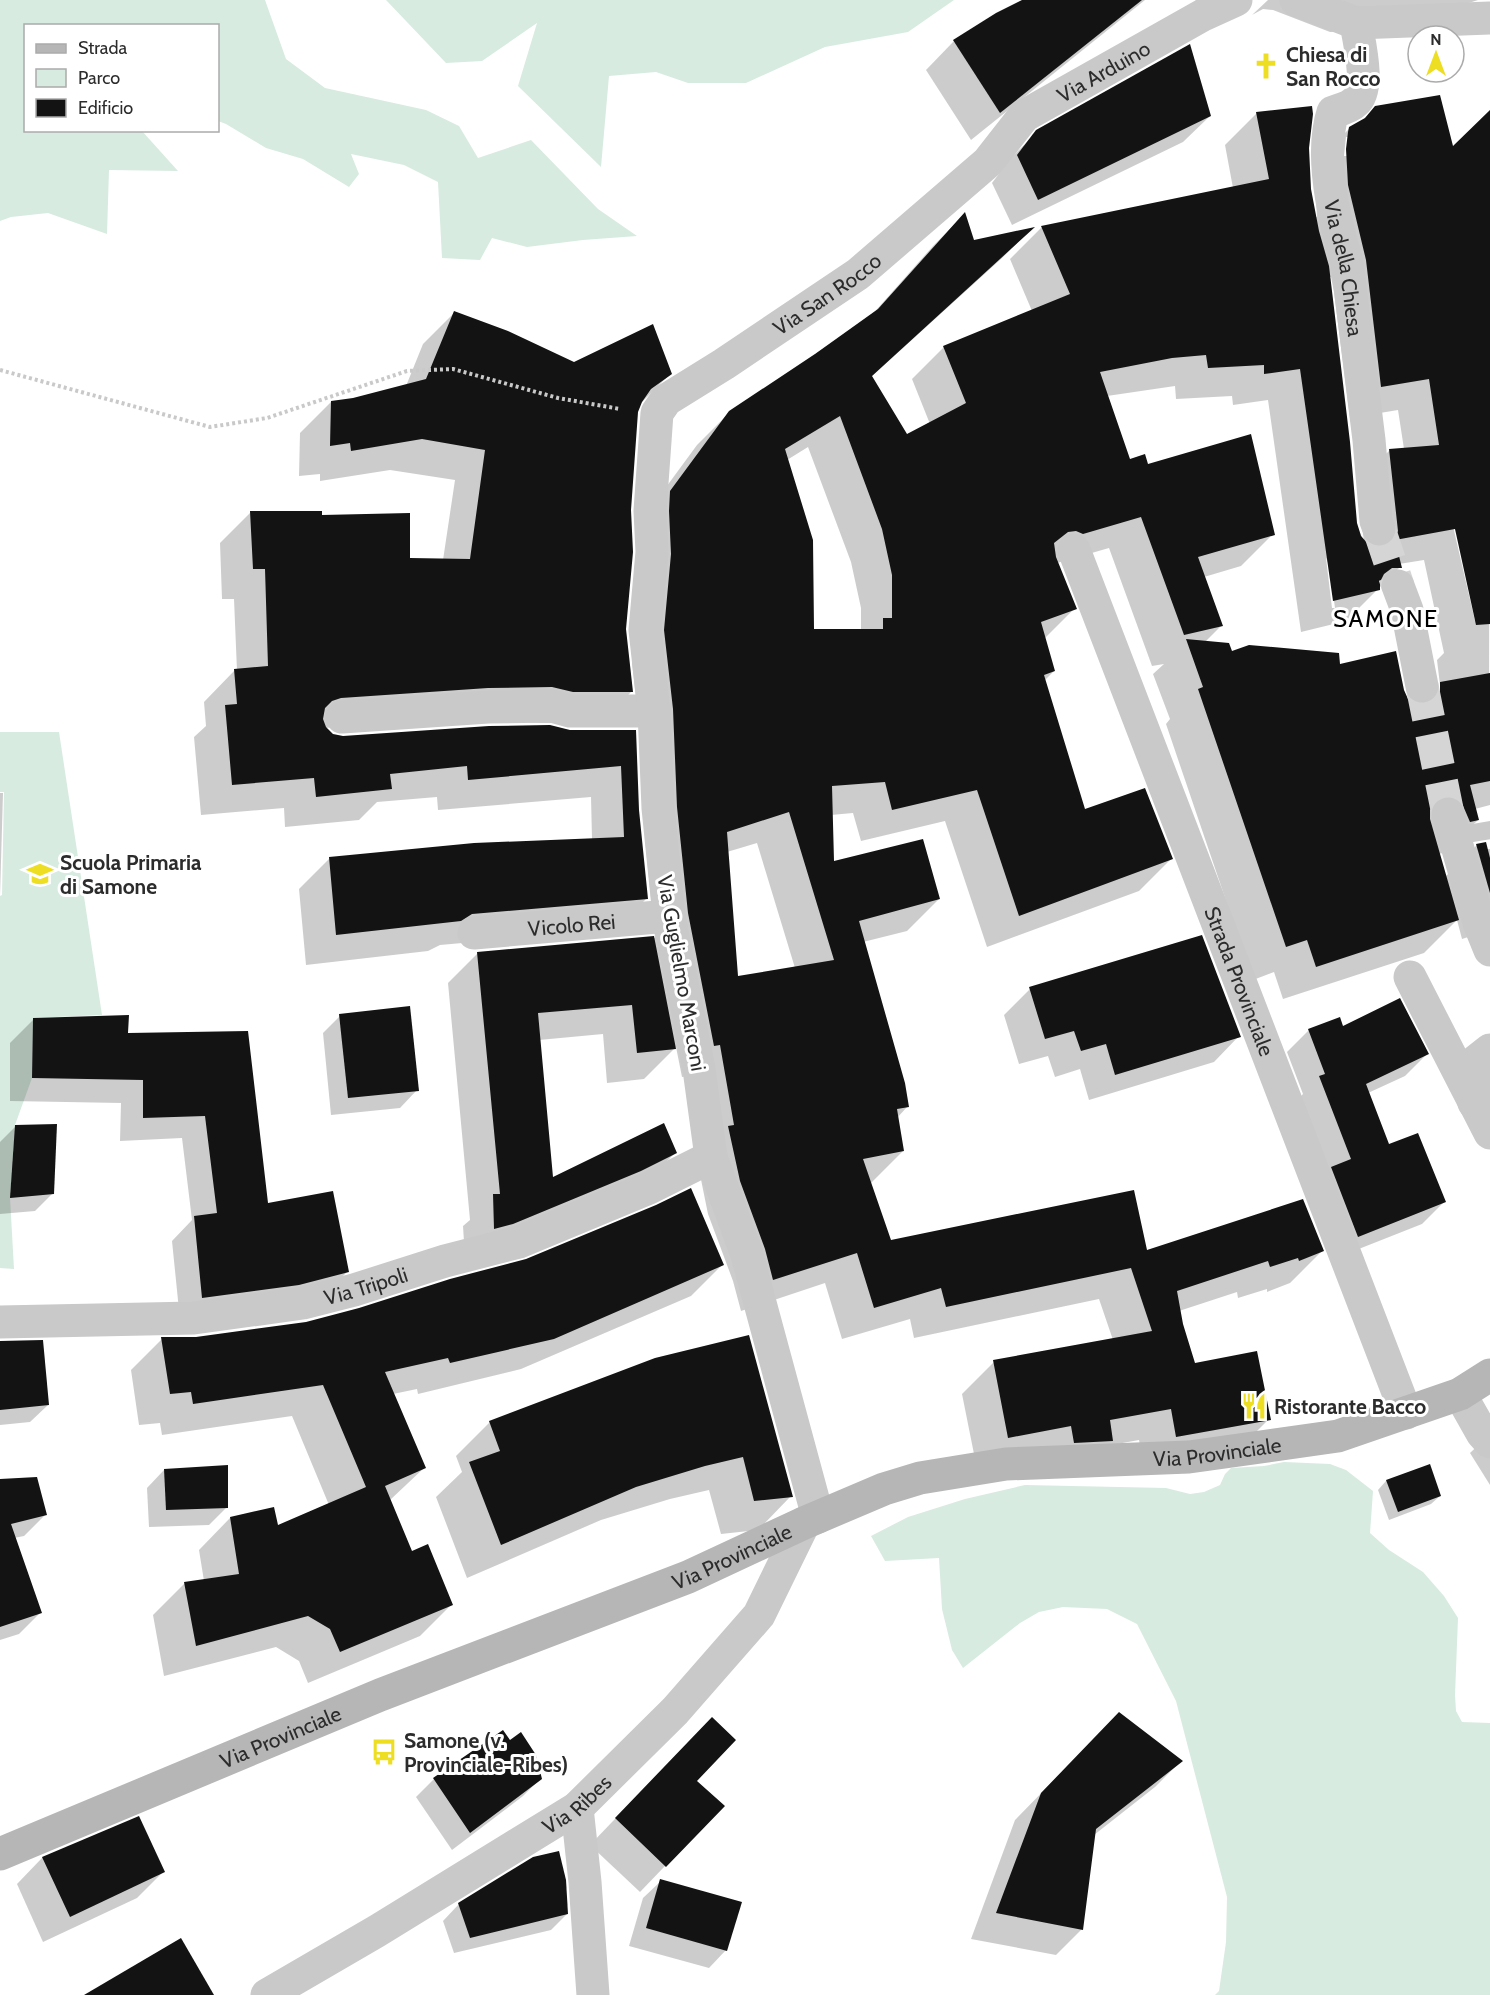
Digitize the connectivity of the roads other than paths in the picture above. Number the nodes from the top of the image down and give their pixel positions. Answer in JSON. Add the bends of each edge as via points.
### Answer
{"nodes":[{"id":1,"x":1236,"y":0,"type":"edge"},
{"id":2,"x":1296,"y":0,"type":"edge"},
{"id":3,"x":1490,"y":18,"type":"edge"},
{"id":4,"x":1356,"y":23,"type":"junction"},
{"id":5,"x":987,"y":162,"type":"joint"},
{"id":6,"x":657,"y":412,"type":"joint"},
{"id":7,"x":1379,"y":529,"type":"tunnel mouth"},
{"id":8,"x":1074,"y":549,"type":"dead end"},
{"id":9,"x":1398,"y":586,"type":"tunnel mouth"},
{"id":10,"x":1422,"y":686,"type":"tunnel mouth"},
{"id":11,"x":654,"y":711,"type":"junction"},
{"id":12,"x":342,"y":717,"type":"dead end"},
{"id":13,"x":1451,"y":825,"type":"joint"},
{"id":14,"x":1490,"y":830,"type":"edge"},
{"id":15,"x":669,"y":916,"type":"junction"},
{"id":16,"x":474,"y":933,"type":"dead end"},
{"id":17,"x":1490,"y":950,"type":"edge"},
{"id":18,"x":1410,"y":977,"type":"dead end"},
{"id":19,"x":1490,"y":1050,"type":"edge"},
{"id":20,"x":1474,"y":1103,"type":"junction"},
{"id":21,"x":1490,"y":1133,"type":"edge"},
{"id":22,"x":711,"y":1157,"type":"junction"},
{"id":23,"x":0,"y":1322,"type":"edge"},
{"id":24,"x":1490,"y":1375,"type":"edge"},
{"id":25,"x":1460,"y":1394,"type":"junction"},
{"id":26,"x":1406,"y":1413,"type":"junction"},
{"id":27,"x":1490,"y":1442,"type":"edge"},
{"id":28,"x":811,"y":1520,"type":"junction"},
{"id":29,"x":577,"y":1808,"type":"junction"},
{"id":30,"x":0,"y":1854,"type":"edge"},
{"id":31,"x":267,"y":1995,"type":"edge"},
{"id":32,"x":593,"y":1995,"type":"edge"}],
"edges":[{"from":1,"to":5,"type":"street","name":"Via Arduino","via":[[1024,116]]},
{"from":2,"to":4,"type":"street"},
{"from":3,"to":4,"type":"street"},
{"from":4,"to":7,"type":"street","name":"Via della Chiesa","via":[[1364,76],[1362,94],[1355,103],[1334,112],[1328,129],[1329,178],[1347,262]]},
{"from":5,"to":6,"type":"street","name":"Via San Rocco","via":[[858,274],[666,400]]},
{"from":6,"to":11,"type":"street","name":"Via Guglielmo Marconi","via":[[645,630]]},
{"from":8,"to":26,"type":"street","name":"Strada Provinciale"},
{"from":9,"to":10,"type":"street","via":[[1407,610]]},
{"from":11,"to":12,"type":"street","via":[[570,711],[530,706]]},
{"from":11,"to":15,"type":"street","name":"Via Guglielmo Marconi","via":[[658,808]]},
{"from":13,"to":14,"type":"lane"},
{"from":13,"to":17,"type":"street"},
{"from":15,"to":16,"type":"street","name":"Vicolo Rei"},
{"from":15,"to":22,"type":"street","name":"Via Guglielmo Marconi","via":[[699,1069]]},
{"from":18,"to":20,"type":"street"},
{"from":19,"to":20,"type":"street","via":[[1476,1061]]},
{"from":20,"to":21,"type":"street"},
{"from":22,"to":23,"type":"street","name":"Via Tripoli","via":[[649,1188],[519,1242],[303,1303],[194,1318]]},
{"from":22,"to":28,"type":"street","name":"Via Guglielmo Marconi","via":[[747,1255]]},
{"from":24,"to":25,"type":"main road","name":"Via Provinciale"},
{"from":25,"to":26,"type":"main road","name":"Via Provinciale"},
{"from":25,"to":27,"type":"street"},
{"from":26,"to":28,"type":"main road","name":"Via Provinciale","via":[[1338,1436],[1189,1457],[1006,1464],[920,1478]]},
{"from":28,"to":29,"type":"street","name":"Via Ribes","via":[[759,1615],[675,1711]]},
{"from":28,"to":30,"type":"main road","name":"Via Provinciale","via":[[688,1577],[380,1695]]},
{"from":29,"to":31,"type":"street","name":"Via Ribes"},
{"from":29,"to":32,"type":"street"}]}
